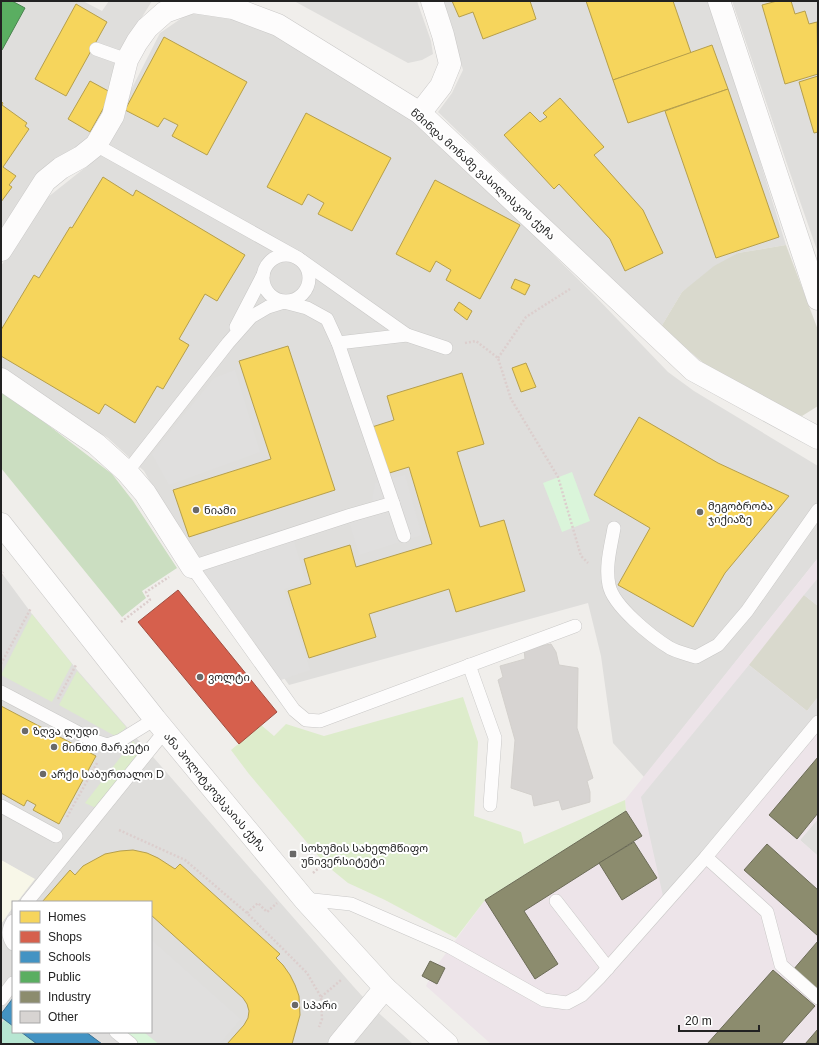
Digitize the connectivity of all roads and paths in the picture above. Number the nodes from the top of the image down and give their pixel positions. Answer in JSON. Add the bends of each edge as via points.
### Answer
{"nodes":[{"id":1,"x":432,"y":1,"type":"edge"},
{"id":2,"x":719,"y":1,"type":"edge"},
{"id":3,"x":96,"y":49,"type":"dead end"},
{"id":4,"x":127,"y":60,"type":"junction"},
{"id":5,"x":420,"y":113,"type":"junction"},
{"id":6,"x":96,"y":145,"type":"junction"},
{"id":7,"x":1,"y":250,"type":"edge"},
{"id":8,"x":298,"y":258,"type":"junction"},
{"id":9,"x":591,"y":274,"type":"junction"},
{"id":10,"x":263,"y":275,"type":"junction"},
{"id":11,"x":818,"y":299,"type":"edge"},
{"id":12,"x":284,"y":302,"type":"junction"},
{"id":13,"x":407,"y":335,"type":"junction"},
{"id":14,"x":338,"y":342,"type":"junction"},
{"id":15,"x":228,"y":343,"type":"junction"},
{"id":16,"x":446,"y":348,"type":"joint"},
{"id":17,"x":498,"y":358,"type":"junction"},
{"id":18,"x":1,"y":379,"type":"edge"},
{"id":19,"x":818,"y":438,"type":"edge"},
{"id":20,"x":127,"y":472,"type":"junction"},
{"id":21,"x":393,"y":503,"type":"junction"},
{"id":22,"x":818,"y":510,"type":"edge"},
{"id":23,"x":1,"y":524,"type":"edge"},
{"id":24,"x":614,"y":528,"type":"dead end"},
{"id":25,"x":404,"y":536,"type":"dead end"},
{"id":26,"x":191,"y":566,"type":"junction"},
{"id":27,"x":607,"y":568,"type":"junction"},
{"id":28,"x":3,"y":572,"type":"dead end"},
{"id":29,"x":1,"y":576,"type":"edge"},
{"id":30,"x":31,"y":608,"type":"dead end"},
{"id":31,"x":121,"y":622,"type":"dead end"},
{"id":32,"x":575,"y":626,"type":"dead end"},
{"id":33,"x":1,"y":664,"type":"edge"},
{"id":34,"x":76,"y":665,"type":"dead end"},
{"id":35,"x":469,"y":665,"type":"junction"},
{"id":36,"x":1,"y":692,"type":"edge"},
{"id":37,"x":48,"y":717,"type":"junction"},
{"id":38,"x":818,"y":722,"type":"edge"},
{"id":39,"x":160,"y":725,"type":"junction"},
{"id":40,"x":97,"y":763,"type":"dead end"},
{"id":41,"x":75,"y":804,"type":"dead end"},
{"id":42,"x":490,"y":805,"type":"dead end"},
{"id":43,"x":1,"y":806,"type":"edge"},
{"id":44,"x":119,"y":830,"type":"dead end"},
{"id":45,"x":56,"y":836,"type":"dead end"},
{"id":46,"x":706,"y":857,"type":"junction"},
{"id":47,"x":322,"y":865,"type":"dead end"},
{"id":48,"x":310,"y":875,"type":"dead end"},
{"id":49,"x":304,"y":899,"type":"junction"},
{"id":50,"x":28,"y":901,"type":"edge"},
{"id":51,"x":556,"y":901,"type":"dead end"},
{"id":52,"x":276,"y":904,"type":"dead end"},
{"id":53,"x":247,"y":913,"type":"junction"},
{"id":54,"x":12,"y":923,"type":"edge"},
{"id":55,"x":12,"y":942,"type":"edge"},
{"id":56,"x":608,"y":968,"type":"junction"},
{"id":57,"x":341,"y":980,"type":"dead end"},
{"id":58,"x":12,"y":985,"type":"edge"},
{"id":59,"x":385,"y":988,"type":"junction"},
{"id":60,"x":320,"y":997,"type":"junction"},
{"id":61,"x":818,"y":998,"type":"edge"},
{"id":62,"x":1,"y":999,"type":"edge"},
{"id":63,"x":117,"y":1033,"type":"edge"},
{"id":64,"x":318,"y":1033,"type":"dead end"},
{"id":65,"x":131,"y":1044,"type":"edge"},
{"id":66,"x":339,"y":1044,"type":"edge"},
{"id":67,"x":447,"y":1044,"type":"edge"}],
"edges":[{"from":1,"to":5,"type":"street","via":[[450,64],[441,86]]},
{"from":2,"to":11,"type":"street"},
{"from":3,"to":4,"type":"lane"},
{"from":4,"to":5,"type":"street","name":"წმინდა მოწამე ვასილისკოს ქუჩა","via":[[147,28],[165,12],[193,2],[233,8],[278,25]]},
{"from":4,"to":6,"type":"street","name":"წმინდა მოწამე ვასილისკოს ქუჩა","via":[[113,116]]},
{"from":5,"to":9,"type":"street","name":"წმინდა მოწამე ვასილისკოს ქუჩა"},
{"from":6,"to":7,"type":"street","name":"წმინდა მოწამე ვასილისკოს ქუჩა","via":[[45,181]]},
{"from":6,"to":8,"type":"lane"},
{"from":8,"to":10,"type":"lane","via":[[283,255],[276,257],[265,268]]},
{"from":8,"to":12,"type":"lane","via":[[308,270],[308,286],[298,298]]},
{"from":8,"to":13,"type":"lane"},
{"from":9,"to":17,"type":"path","via":[[526,317]]},
{"from":9,"to":19,"type":"street","name":"წმინდა მოწამე ვასილისკოს ქუჩა","via":[[693,370]]},
{"from":10,"to":12,"type":"lane","via":[[266,290],[276,300]]},
{"from":10,"to":15,"type":"lane"},
{"from":12,"to":14,"type":"lane","via":[[307,308],[327,319]]},
{"from":12,"to":15,"type":"lane","via":[[268,306],[251,317]]},
{"from":13,"to":14,"type":"lane"},
{"from":13,"to":16,"type":"lane"},
{"from":14,"to":21,"type":"lane"},
{"from":15,"to":20,"type":"lane"},
{"from":16,"to":17,"type":"path","via":[[476,341]]},
{"from":17,"to":27,"type":"path","via":[[511,399],[558,478],[581,556],[590,565]]},
{"from":18,"to":20,"type":"street","via":[[96,444]]},
{"from":20,"to":26,"type":"street","via":[[145,492]]},
{"from":21,"to":25,"type":"lane"},
{"from":21,"to":26,"type":"lane"},
{"from":22,"to":27,"type":"lane","via":[[747,611],[718,645],[696,657],[670,648],[642,628],[620,607],[609,587]]},
{"from":23,"to":39,"type":"street","name":"ანა პოლიტკოვსკაიას ქუჩა"},
{"from":24,"to":27,"type":"lane"},
{"from":26,"to":31,"type":"path","via":[[146,592],[150,600]]},
{"from":26,"to":35,"type":"lane","via":[[294,710],[306,720],[320,721]]},
{"from":28,"to":29,"type":"path"},
{"from":30,"to":33,"type":"path"},
{"from":32,"to":35,"type":"lane"},
{"from":34,"to":37,"type":"path"},
{"from":35,"to":42,"type":"lane","via":[[495,738]]},
{"from":36,"to":37,"type":"lane"},
{"from":37,"to":39,"type":"lane","via":[[107,745]]},
{"from":38,"to":46,"type":"lane"},
{"from":39,"to":49,"type":"street","name":"ანა პოლიტკოვსკაიას ქუჩა"},
{"from":39,"to":50,"type":"lane"},
{"from":40,"to":41,"type":"path"},
{"from":43,"to":45,"type":"lane"},
{"from":44,"to":53,"type":"path","via":[[185,860]]},
{"from":46,"to":56,"type":"lane"},
{"from":46,"to":61,"type":"lane","via":[[767,912],[781,965]]},
{"from":47,"to":48,"type":"path"},
{"from":49,"to":56,"type":"lane","via":[[351,904],[450,947],[544,1000],[567,1003],[582,995]]},
{"from":49,"to":59,"type":"street","name":"ანა პოლიტკოვსკაიას ქუჩა"},
{"from":51,"to":56,"type":"lane"},
{"from":52,"to":53,"type":"path","via":[[267,912],[258,903]]},
{"from":53,"to":60,"type":"path","via":[[307,974]]},
{"from":54,"to":55,"type":"lane","via":[[8,929]]},
{"from":57,"to":60,"type":"path"},
{"from":58,"to":62,"type":"lane"},
{"from":59,"to":66,"type":"street"},
{"from":59,"to":67,"type":"street","name":"ანა პოლიტკოვსკაიას ქუჩა"},
{"from":60,"to":64,"type":"path","via":[[322,1019]]},
{"from":63,"to":65,"type":"lane"}]}
